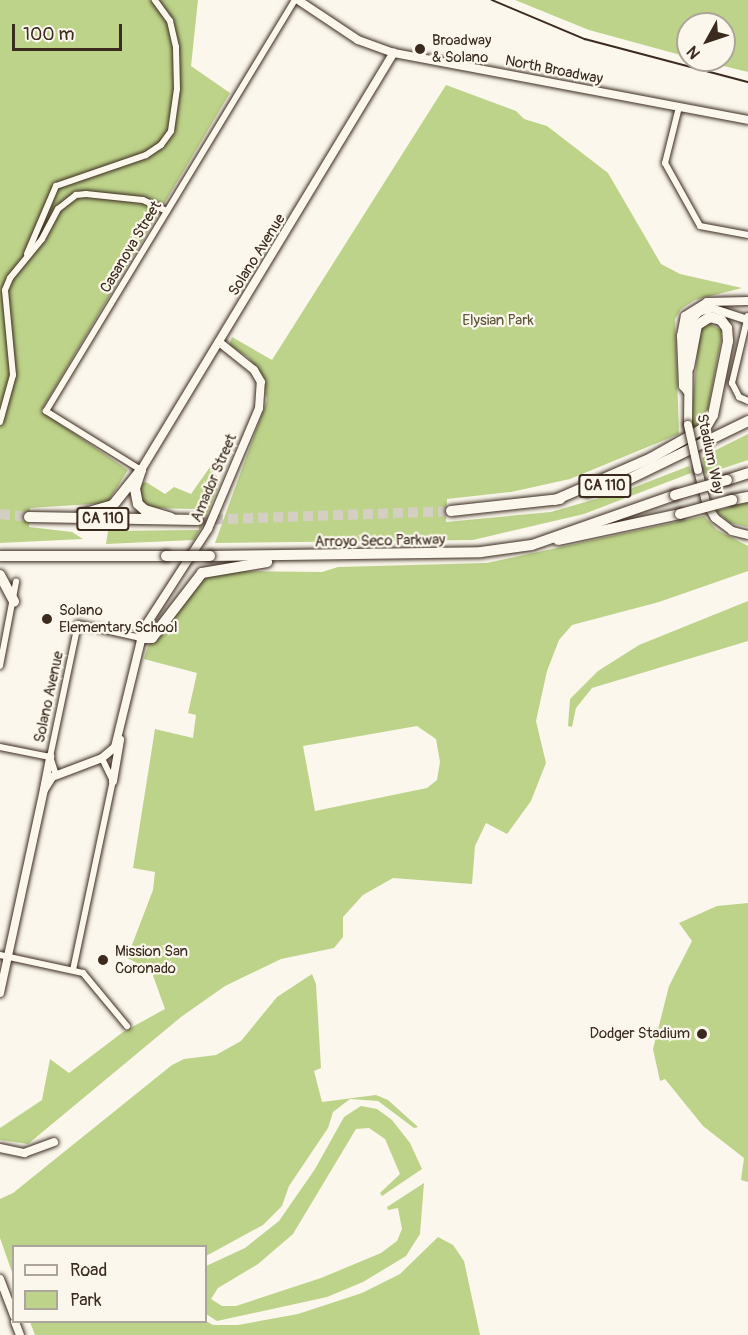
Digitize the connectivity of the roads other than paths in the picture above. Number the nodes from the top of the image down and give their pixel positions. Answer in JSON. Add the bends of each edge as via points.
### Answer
{"nodes":[{"id":1,"x":155,"y":0,"type":"edge"},
{"id":2,"x":296,"y":0,"type":"edge"},
{"id":3,"x":394,"y":53,"type":"junction"},
{"id":4,"x":679,"y":107,"type":"junction"},
{"id":5,"x":748,"y":120,"type":"edge"},
{"id":6,"x":167,"y":211,"type":"junction"},
{"id":7,"x":748,"y":235,"type":"edge"},
{"id":8,"x":27,"y":254,"type":"junction"},
{"id":9,"x":748,"y":301,"type":"edge"},
{"id":10,"x":748,"y":318,"type":"edge"},
{"id":11,"x":219,"y":342,"type":"junction"},
{"id":12,"x":688,"y":367,"type":"junction"},
{"id":13,"x":687,"y":391,"type":"junction"},
{"id":14,"x":748,"y":401,"type":"edge"},
{"id":15,"x":748,"y":421,"type":"edge"},
{"id":16,"x":0,"y":422,"type":"edge"},
{"id":17,"x":141,"y":471,"type":"junction"},
{"id":18,"x":748,"y":473,"type":"edge"},
{"id":19,"x":748,"y":497,"type":"edge"},
{"id":20,"x":555,"y":500,"type":"junction"},
{"id":21,"x":451,"y":511,"type":"tunnel mouth"},
{"id":22,"x":29,"y":517,"type":"tunnel mouth"},
{"id":23,"x":70,"y":518,"type":"junction"},
{"id":24,"x":176,"y":520,"type":"junction"},
{"id":25,"x":198,"y":520,"type":"tunnel mouth"},
{"id":26,"x":748,"y":535,"type":"edge"},
{"id":27,"x":532,"y":545,"type":"junction"},
{"id":28,"x":0,"y":556,"type":"edge"},
{"id":29,"x":294,"y":557,"type":"junction"},
{"id":30,"x":0,"y":575,"type":"edge"},
{"id":31,"x":16,"y":582,"type":"dead end"},
{"id":32,"x":14,"y":601,"type":"junction"},
{"id":33,"x":141,"y":638,"type":"junction"},
{"id":34,"x":0,"y":666,"type":"edge"},
{"id":35,"x":121,"y":731,"type":"junction"},
{"id":36,"x":0,"y":747,"type":"edge"},
{"id":37,"x":50,"y":757,"type":"junction"},
{"id":38,"x":102,"y":758,"type":"junction"},
{"id":39,"x":57,"y":775,"type":"junction"},
{"id":40,"x":113,"y":781,"type":"junction"},
{"id":41,"x":46,"y":786,"type":"junction"},
{"id":42,"x":4,"y":956,"type":"edge"},
{"id":43,"x":73,"y":970,"type":"junction"},
{"id":44,"x":0,"y":993,"type":"edge"},
{"id":45,"x":127,"y":1026,"type":"dead end"},
{"id":46,"x":54,"y":1142,"type":"dead end"},
{"id":47,"x":0,"y":1148,"type":"edge"},
{"id":48,"x":0,"y":1279,"type":"edge"},
{"id":49,"x":12,"y":1312,"type":"edge"}],
"edges":[{"from":1,"to":8,"type":"street","via":[[170,21],[176,47],[177,89],[171,131],[161,145],[146,155],[56,186]]},
{"from":2,"to":3,"type":"main road","name":"North Broadway","via":[[358,40]]},
{"from":2,"to":6,"type":"street","name":"Casanova Street"},
{"from":3,"to":4,"type":"main road","name":"North Broadway"},
{"from":3,"to":11,"type":"main road","name":"Solano Avenue"},
{"from":4,"to":5,"type":"main road","name":"North Broadway"},
{"from":4,"to":7,"type":"street","via":[[665,163],[700,226]]},
{"from":6,"to":8,"type":"street","via":[[143,200],[76,195],[58,209],[42,239]]},
{"from":6,"to":17,"type":"street","name":"Casanova Street","via":[[46,411]]},
{"from":8,"to":16,"type":"street","via":[[5,290],[13,375]]},
{"from":9,"to":13,"type":"main road","name":"Stadium Way","via":[[707,302],[685,316],[681,336],[683,386]]},
{"from":10,"to":12,"type":"main road","name":"Stadium Way","via":[[715,309],[696,314],[687,329]]},
{"from":10,"to":14,"type":"street","via":[[732,384],[739,397]]},
{"from":11,"to":17,"type":"main road","name":"Solano Avenue"},
{"from":11,"to":33,"type":"main road","name":"Amador Street","via":[[254,370],[263,396],[213,521],[149,616]]},
{"from":12,"to":13,"type":"main road","name":"Stadium Way"},
{"from":12,"to":20,"type":"highway","via":[[697,325],[710,317],[721,320],[727,328],[728,340],[713,415],[706,427],[651,458]]},
{"from":13,"to":26,"type":"main road","name":"Stadium Way","bridge":true,"via":[[687,425],[706,503],[715,518],[732,531]]},
{"from":15,"to":20,"type":"highway","name":"Arroyo Seco Parkway","number":"CA 110","via":[[629,479]]},
{"from":17,"to":23,"type":"highway","via":[[113,505]]},
{"from":17,"to":24,"type":"highway","via":[[135,489],[138,504]]},
{"from":18,"to":27,"type":"highway","name":"Arroyo Seco Parkway","number":"CA 110","bridge":true},
{"from":19,"to":27,"type":"highway","bridge":true,"via":[[600,534]]},
{"from":20,"to":21,"type":"highway","name":"Arroyo Seco Parkway","number":"CA 110"},
{"from":22,"to":23,"type":"highway","number":"CA 110"},
{"from":23,"to":24,"type":"highway","number":"CA 110"},
{"from":24,"to":25,"type":"highway","number":"CA 110"},
{"from":27,"to":29,"type":"highway","name":"Arroyo Seco Parkway","number":"CA 110","via":[[443,555]]},
{"from":28,"to":29,"type":"highway","name":"Arroyo Seco Parkway","number":"CA 110","bridge":true},
{"from":29,"to":33,"type":"highway","via":[[208,569],[191,584],[152,638]]},
{"from":30,"to":32,"type":"highway"},
{"from":31,"to":32,"type":"street"},
{"from":32,"to":34,"type":"street"},
{"from":33,"to":35,"type":"main road","name":"Amador Street"},
{"from":33,"to":37,"type":"street","name":"Solano Avenue","via":[[78,624]]},
{"from":35,"to":38,"type":"main road","name":"Amador Street","via":[[115,747]]},
{"from":35,"to":40,"type":"main road"},
{"from":36,"to":37,"type":"street"},
{"from":37,"to":39,"type":"street","name":"Solano Avenue"},
{"from":37,"to":41,"type":"main road"},
{"from":38,"to":39,"type":"main road"},
{"from":38,"to":40,"type":"street"},
{"from":39,"to":41,"type":"main road"},
{"from":40,"to":43,"type":"street"},
{"from":41,"to":42,"type":"main road"},
{"from":42,"to":43,"type":"street"},
{"from":42,"to":44,"type":"main road"},
{"from":43,"to":45,"type":"street","via":[[83,973]]},
{"from":46,"to":47,"type":"main road","via":[[24,1153]]},
{"from":48,"to":49,"type":"main road"}]}
